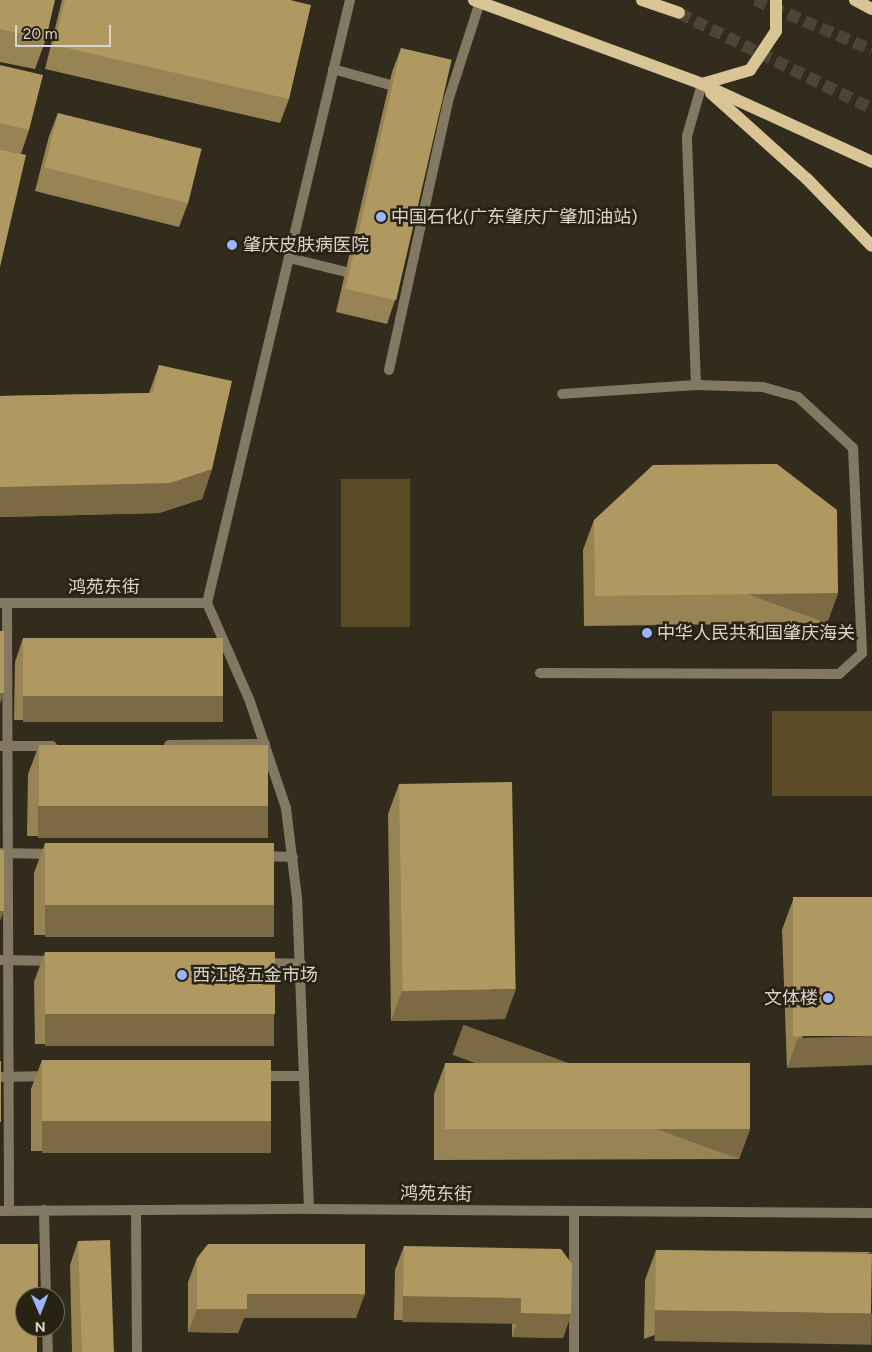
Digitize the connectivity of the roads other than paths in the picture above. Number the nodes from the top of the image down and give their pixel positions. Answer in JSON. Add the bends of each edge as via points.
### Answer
{"nodes":[{"id":1,"x":350,"y":0,"type":"edge"},
{"id":2,"x":642,"y":0,"type":"edge"},
{"id":3,"x":776,"y":0,"type":"edge"},
{"id":4,"x":855,"y":0,"type":"edge"},
{"id":5,"x":477,"y":1,"type":"edge"},
{"id":6,"x":872,"y":8,"type":"edge"},
{"id":7,"x":679,"y":13,"type":"tunnel mouth"},
{"id":8,"x":333,"y":70,"type":"junction"},
{"id":9,"x":702,"y":84,"type":"junction"},
{"id":10,"x":410,"y":91,"type":"edge"},
{"id":11,"x":872,"y":162,"type":"edge"},
{"id":12,"x":872,"y":246,"type":"edge"},
{"id":13,"x":289,"y":258,"type":"junction"},
{"id":14,"x":371,"y":278,"type":"edge"},
{"id":15,"x":389,"y":370,"type":"dead end"},
{"id":16,"x":696,"y":385,"type":"junction"},
{"id":17,"x":562,"y":394,"type":"dead end"},
{"id":18,"x":3,"y":603,"type":"edge"},
{"id":19,"x":207,"y":603,"type":"junction"},
{"id":20,"x":540,"y":673,"type":"dead end"},
{"id":21,"x":265,"y":744,"type":"junction"},
{"id":22,"x":156,"y":745,"type":"edge"},
{"id":23,"x":4,"y":746,"type":"edge"},
{"id":24,"x":67,"y":746,"type":"edge"},
{"id":25,"x":4,"y":853,"type":"edge"},
{"id":26,"x":66,"y":854,"type":"edge"},
{"id":27,"x":253,"y":856,"type":"edge"},
{"id":28,"x":293,"y":857,"type":"junction"},
{"id":29,"x":4,"y":960,"type":"edge"},
{"id":30,"x":66,"y":961,"type":"edge"},
{"id":31,"x":252,"y":963,"type":"edge"},
{"id":32,"x":300,"y":964,"type":"junction"},
{"id":33,"x":4,"y":1076,"type":"edge"},
{"id":34,"x":58,"y":1076,"type":"edge"},
{"id":35,"x":245,"y":1076,"type":"edge"},
{"id":36,"x":304,"y":1076,"type":"junction"},
{"id":37,"x":309,"y":1209,"type":"junction"},
{"id":38,"x":44,"y":1210,"type":"junction"},
{"id":39,"x":136,"y":1210,"type":"junction"},
{"id":40,"x":5,"y":1211,"type":"edge"},
{"id":41,"x":574,"y":1212,"type":"junction"},
{"id":42,"x":872,"y":1213,"type":"edge"},
{"id":43,"x":46,"y":1287,"type":"edge"},
{"id":44,"x":47,"y":1337,"type":"edge"},
{"id":45,"x":48,"y":1352,"type":"edge"},
{"id":46,"x":137,"y":1352,"type":"edge"},
{"id":47,"x":574,"y":1352,"type":"edge"}],
"edges":[{"from":1,"to":8,"type":"street"},
{"from":2,"to":7,"type":"main road"},
{"from":3,"to":9,"type":"main road","via":[[776,31],[750,70]]},
{"from":4,"to":6,"type":"main road"},
{"from":5,"to":9,"type":"main road"},
{"from":5,"to":15,"type":"street","via":[[443,100],[403,286]]},
{"from":8,"to":10,"type":"street"},
{"from":8,"to":13,"type":"street"},
{"from":9,"to":11,"type":"main road"},
{"from":9,"to":12,"type":"main road","via":[[807,179]]},
{"from":9,"to":16,"type":"street","via":[[687,136]]},
{"from":13,"to":14,"type":"street"},
{"from":13,"to":19,"type":"street"},
{"from":16,"to":17,"type":"street"},
{"from":16,"to":20,"type":"street","via":[[762,387],[798,397],[853,448],[862,652],[839,674]]},
{"from":18,"to":19,"type":"street","name":"鸿苑东街"},
{"from":18,"to":23,"type":"street"},
{"from":19,"to":21,"type":"street","via":[[250,699]]},
{"from":21,"to":22,"type":"street"},
{"from":21,"to":28,"type":"street","via":[[286,808]]},
{"from":23,"to":24,"type":"street"},
{"from":23,"to":25,"type":"street"},
{"from":25,"to":26,"type":"street"},
{"from":25,"to":29,"type":"street"},
{"from":27,"to":28,"type":"street"},
{"from":28,"to":32,"type":"street"},
{"from":29,"to":30,"type":"street"},
{"from":29,"to":33,"type":"street"},
{"from":31,"to":32,"type":"street"},
{"from":32,"to":36,"type":"street"},
{"from":33,"to":34,"type":"street"},
{"from":33,"to":40,"type":"street"},
{"from":35,"to":36,"type":"street"},
{"from":36,"to":37,"type":"street"},
{"from":37,"to":39,"type":"street","name":"鸿苑东街"},
{"from":37,"to":41,"type":"street","name":"鸿苑东街"},
{"from":38,"to":39,"type":"street","name":"鸿苑东街"},
{"from":38,"to":40,"type":"street","name":"鸿苑东街"},
{"from":38,"to":43,"type":"street"},
{"from":39,"to":46,"type":"street"},
{"from":41,"to":42,"type":"street","name":"鸿苑东街"},
{"from":41,"to":47,"type":"street"},
{"from":44,"to":45,"type":"street"}]}
